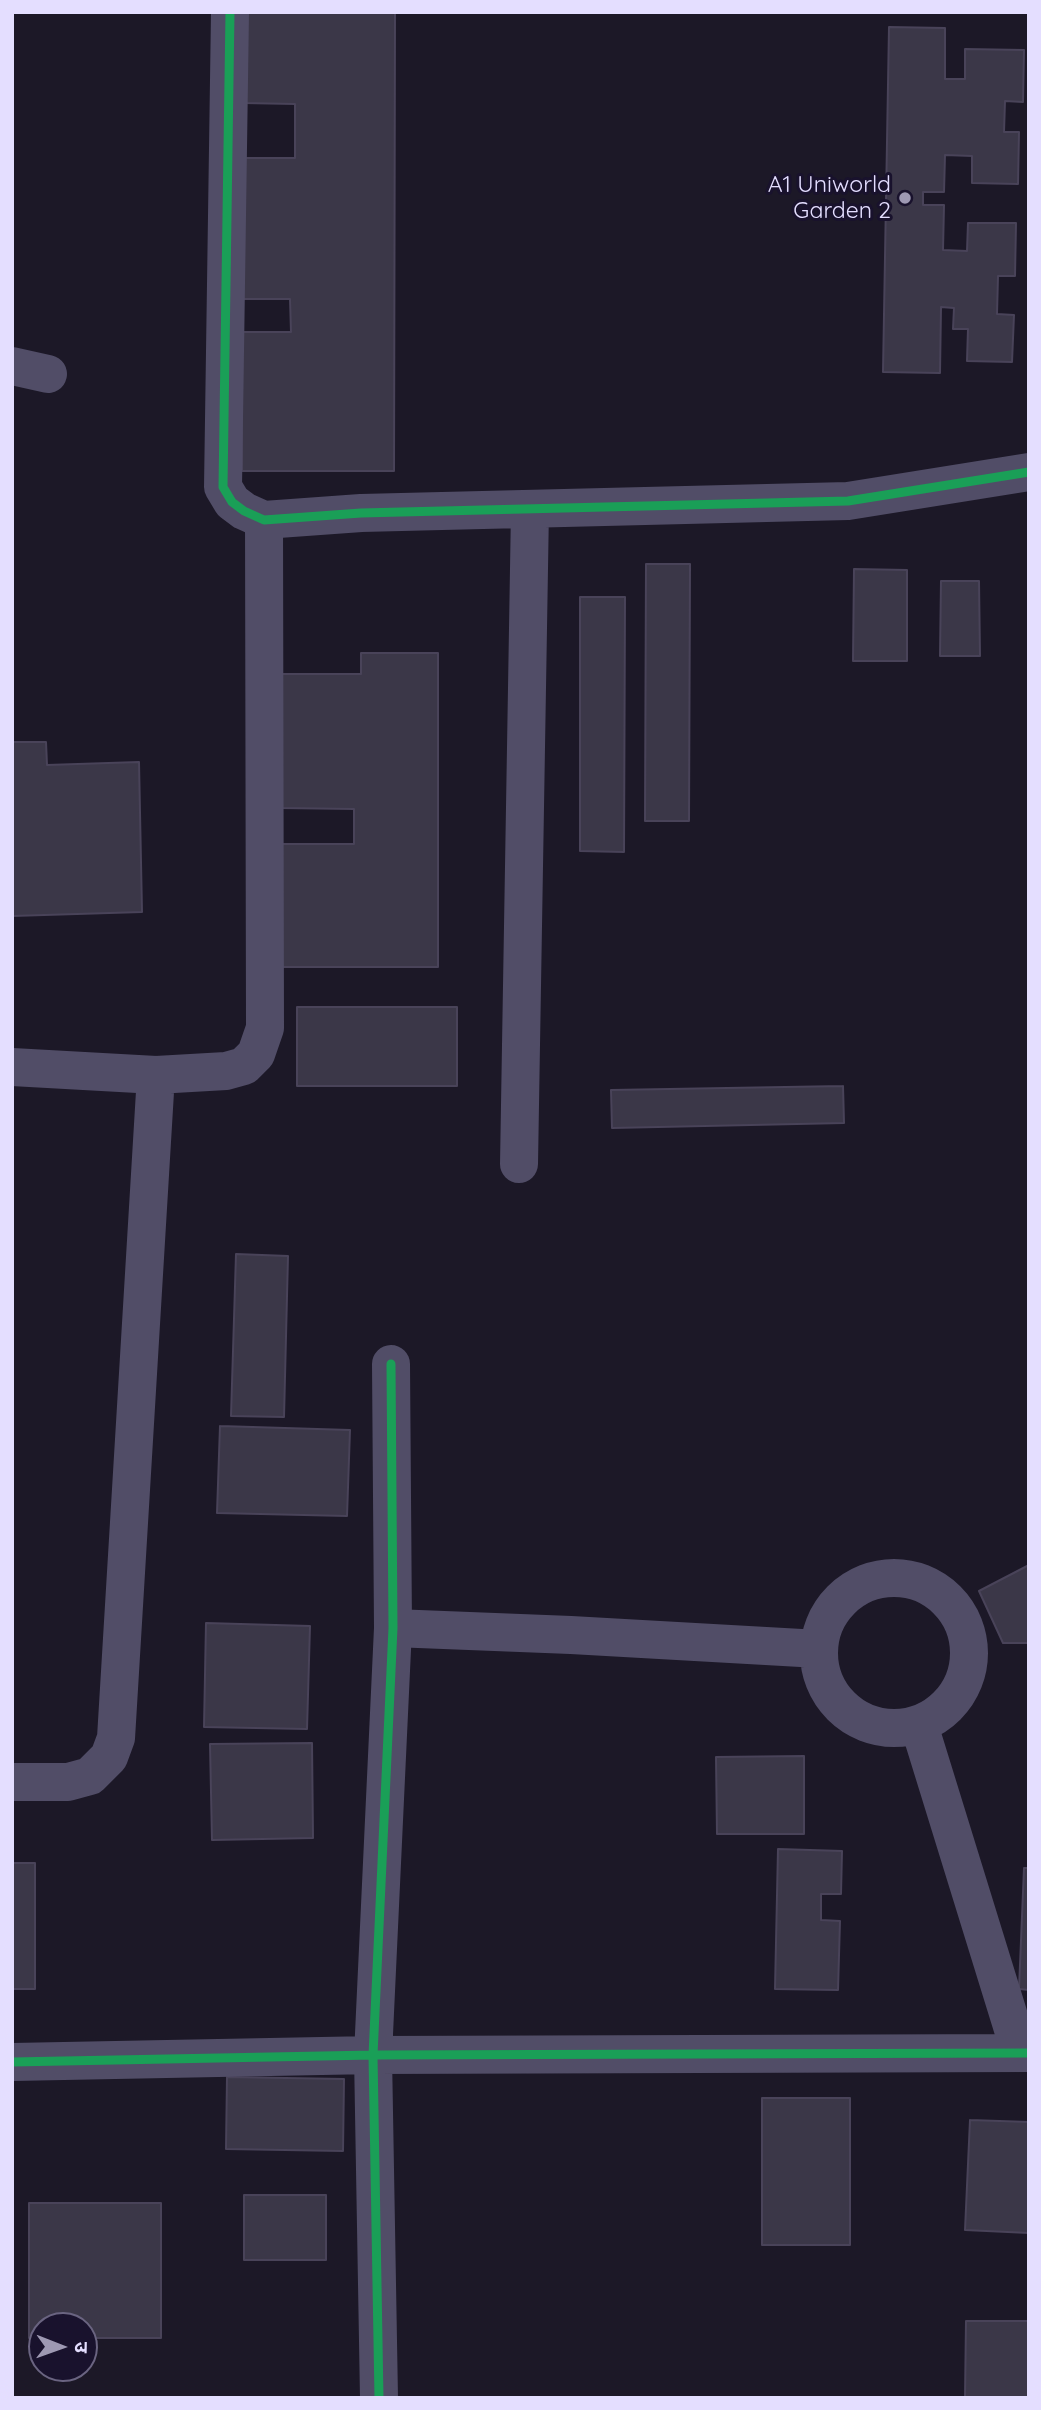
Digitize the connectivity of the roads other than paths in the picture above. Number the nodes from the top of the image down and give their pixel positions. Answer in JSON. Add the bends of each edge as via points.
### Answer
{"nodes":[{"id":1,"x":230,"y":12,"type":"edge"},
{"id":2,"x":1029,"y":472,"type":"edge"},
{"id":3,"x":530,"y":509,"type":"junction"},
{"id":4,"x":264,"y":520,"type":"junction"},
{"id":5,"x":12,"y":1067,"type":"edge"},
{"id":6,"x":156,"y":1075,"type":"junction"},
{"id":7,"x":519,"y":1164,"type":"dead end"},
{"id":8,"x":391,"y":1364,"type":"dead end"},
{"id":9,"x":393,"y":1628,"type":"junction"},
{"id":10,"x":819,"y":1649,"type":"junction"},
{"id":11,"x":919,"y":1725,"type":"junction"},
{"id":12,"x":12,"y":1782,"type":"edge"},
{"id":13,"x":1024,"y":2053,"type":"edge"},
{"id":14,"x":373,"y":2055,"type":"junction"},
{"id":15,"x":12,"y":2062,"type":"edge"},
{"id":16,"x":379,"y":2398,"type":"edge"}],
"edges":[{"from":1,"to":4,"type":"street","via":[[223,487],[232,502]]},
{"from":2,"to":3,"type":"street","via":[[848,501]]},
{"from":3,"to":4,"type":"street"},
{"from":3,"to":7,"type":"street"},
{"from":4,"to":6,"type":"street","via":[[265,1028],[256,1054],[244,1066]]},
{"from":5,"to":6,"type":"street"},
{"from":6,"to":12,"type":"street","via":[[116,1738],[109,1757],[90,1776],[68,1782]]},
{"from":8,"to":9,"type":"street"},
{"from":9,"to":10,"type":"street"},
{"from":9,"to":14,"type":"street"},
{"from":10,"to":11,"type":"street","via":[[824,1682],[843,1710],[870,1726]]},
{"from":10,"to":11,"type":"street","via":[[834,1607],[855,1589],[882,1579],[908,1579],[931,1587],[951,1604],[964,1628],[968,1665],[954,1698]]},
{"from":11,"to":13,"type":"street"},
{"from":13,"to":14,"type":"street"},
{"from":14,"to":15,"type":"street"},
{"from":14,"to":16,"type":"street"}]}
